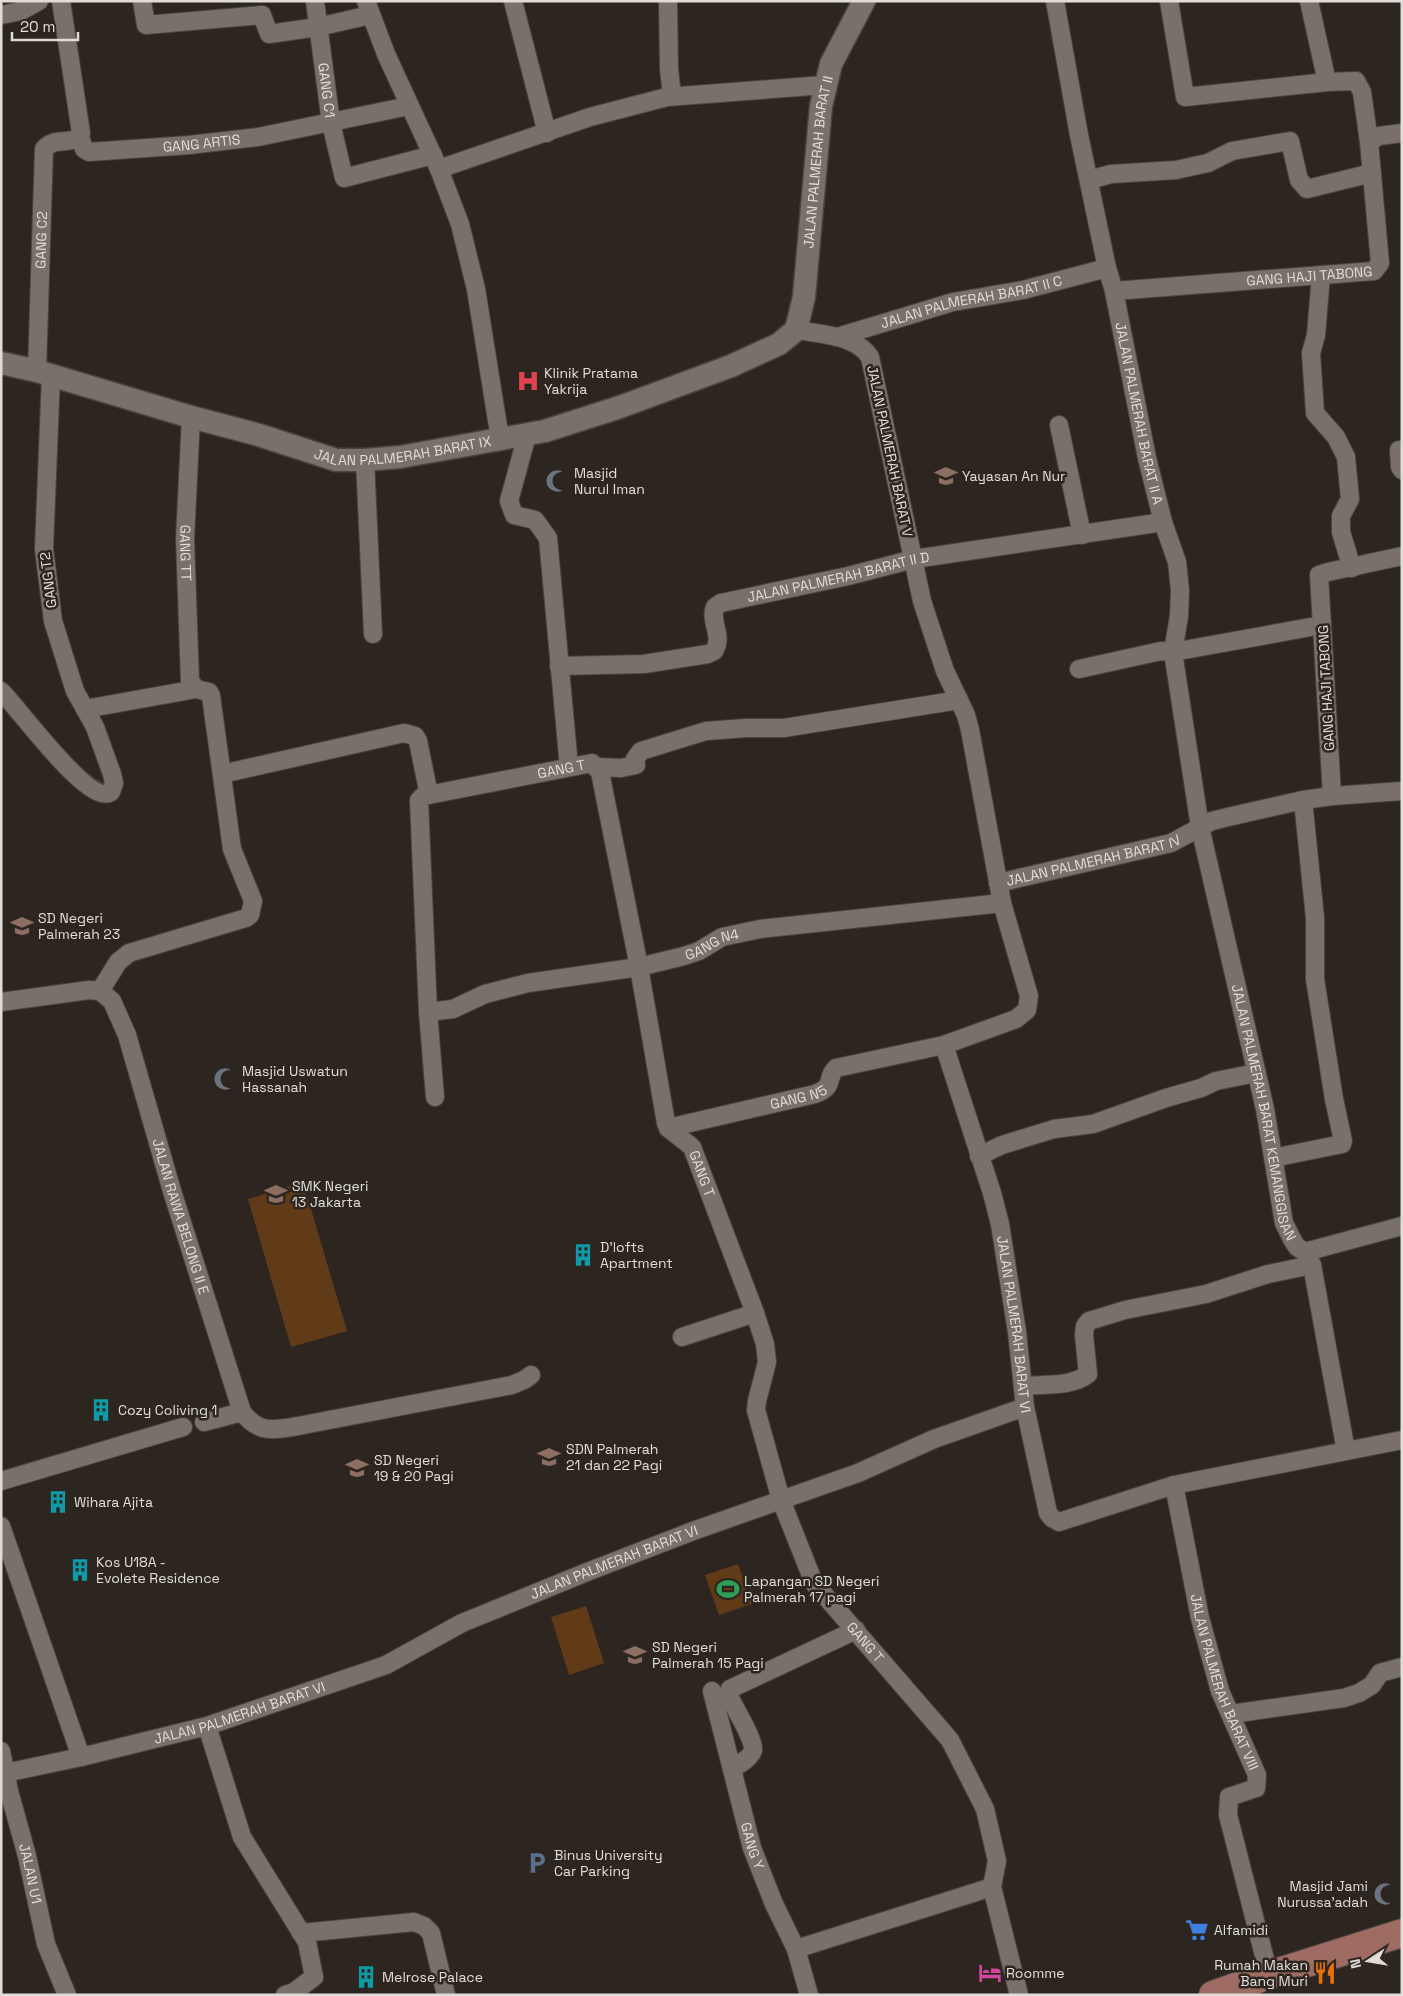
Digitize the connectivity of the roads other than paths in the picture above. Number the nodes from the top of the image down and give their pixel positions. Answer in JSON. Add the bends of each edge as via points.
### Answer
{"nodes":[{"id":1,"x":39,"y":1,"type":"edge"},
{"id":2,"x":61,"y":1,"type":"edge"},
{"id":3,"x":142,"y":1,"type":"edge"},
{"id":4,"x":314,"y":1,"type":"edge"},
{"id":5,"x":513,"y":1,"type":"edge"},
{"id":6,"x":668,"y":1,"type":"edge"},
{"id":7,"x":864,"y":1,"type":"edge"},
{"id":8,"x":1055,"y":1,"type":"edge"},
{"id":9,"x":1169,"y":1,"type":"edge"},
{"id":10,"x":1308,"y":1,"type":"edge"},
{"id":11,"x":368,"y":8,"type":"edge"},
{"id":12,"x":1,"y":15,"type":"edge"},
{"id":13,"x":318,"y":27,"type":"junction"},
{"id":14,"x":1327,"y":82,"type":"junction"},
{"id":15,"x":825,"y":85,"type":"junction"},
{"id":16,"x":672,"y":96,"type":"junction"},
{"id":17,"x":408,"y":106,"type":"junction"},
{"id":18,"x":331,"y":123,"type":"junction"},
{"id":19,"x":547,"y":133,"type":"junction"},
{"id":20,"x":1402,"y":133,"type":"edge"},
{"id":21,"x":80,"y":137,"type":"junction"},
{"id":22,"x":1369,"y":142,"type":"junction"},
{"id":23,"x":436,"y":162,"type":"junction"},
{"id":24,"x":1372,"y":173,"type":"junction"},
{"id":25,"x":1089,"y":180,"type":"junction"},
{"id":26,"x":1107,"y":268,"type":"junction"},
{"id":27,"x":1321,"y":275,"type":"junction"},
{"id":28,"x":1114,"y":292,"type":"junction"},
{"id":29,"x":796,"y":330,"type":"junction"},
{"id":30,"x":837,"y":337,"type":"junction"},
{"id":31,"x":1,"y":363,"type":"edge"},
{"id":32,"x":44,"y":373,"type":"junction"},
{"id":33,"x":191,"y":417,"type":"junction"},
{"id":34,"x":1060,"y":425,"type":"dead end"},
{"id":35,"x":528,"y":435,"type":"junction"},
{"id":36,"x":500,"y":439,"type":"junction"},
{"id":37,"x":1399,"y":450,"type":"dead end"},
{"id":38,"x":365,"y":460,"type":"junction"},
{"id":39,"x":1402,"y":470,"type":"edge"},
{"id":40,"x":1163,"y":522,"type":"junction"},
{"id":41,"x":1082,"y":535,"type":"junction"},
{"id":42,"x":1402,"y":556,"type":"edge"},
{"id":43,"x":914,"y":559,"type":"junction"},
{"id":44,"x":1352,"y":568,"type":"junction"},
{"id":45,"x":1322,"y":625,"type":"junction"},
{"id":46,"x":372,"y":634,"type":"dead end"},
{"id":47,"x":1173,"y":652,"type":"junction"},
{"id":48,"x":559,"y":666,"type":"junction"},
{"id":49,"x":1079,"y":669,"type":"dead end"},
{"id":50,"x":196,"y":689,"type":"junction"},
{"id":51,"x":1,"y":691,"type":"edge"},
{"id":52,"x":959,"y":700,"type":"junction"},
{"id":53,"x":85,"y":709,"type":"junction"},
{"id":54,"x":570,"y":767,"type":"junction"},
{"id":55,"x":597,"y":768,"type":"junction"},
{"id":56,"x":222,"y":774,"type":"junction"},
{"id":57,"x":1402,"y":791,"type":"edge"},
{"id":58,"x":429,"y":795,"type":"junction"},
{"id":59,"x":1332,"y":796,"type":"junction"},
{"id":60,"x":1303,"y":800,"type":"junction"},
{"id":61,"x":1200,"y":827,"type":"junction"},
{"id":62,"x":998,"y":883,"type":"junction"},
{"id":63,"x":1002,"y":903,"type":"junction"},
{"id":64,"x":639,"y":967,"type":"junction"},
{"id":65,"x":100,"y":991,"type":"junction"},
{"id":66,"x":1,"y":1002,"type":"edge"},
{"id":67,"x":428,"y":1012,"type":"junction"},
{"id":68,"x":944,"y":1044,"type":"junction"},
{"id":69,"x":1256,"y":1073,"type":"junction"},
{"id":70,"x":434,"y":1096,"type":"dead end"},
{"id":71,"x":668,"y":1128,"type":"junction"},
{"id":72,"x":979,"y":1156,"type":"junction"},
{"id":73,"x":1273,"y":1158,"type":"junction"},
{"id":74,"x":1402,"y":1226,"type":"edge"},
{"id":75,"x":1308,"y":1258,"type":"junction"},
{"id":76,"x":755,"y":1313,"type":"junction"},
{"id":77,"x":682,"y":1336,"type":"dead end"},
{"id":78,"x":531,"y":1375,"type":"dead end"},
{"id":79,"x":1024,"y":1386,"type":"junction"},
{"id":80,"x":1025,"y":1407,"type":"junction"},
{"id":81,"x":242,"y":1412,"type":"junction"},
{"id":82,"x":204,"y":1422,"type":"dead end"},
{"id":83,"x":183,"y":1427,"type":"dead end"},
{"id":84,"x":1402,"y":1440,"type":"edge"},
{"id":85,"x":1346,"y":1451,"type":"junction"},
{"id":86,"x":1,"y":1481,"type":"edge"},
{"id":87,"x":1174,"y":1485,"type":"junction"},
{"id":88,"x":776,"y":1502,"type":"junction"},
{"id":89,"x":1,"y":1526,"type":"edge"},
{"id":90,"x":856,"y":1630,"type":"junction"},
{"id":91,"x":1402,"y":1666,"type":"edge"},
{"id":92,"x":712,"y":1691,"type":"dead end"},
{"id":93,"x":1231,"y":1714,"type":"junction"},
{"id":94,"x":207,"y":1726,"type":"junction"},
{"id":95,"x":1,"y":1751,"type":"edge"},
{"id":96,"x":81,"y":1757,"type":"junction"},
{"id":97,"x":732,"y":1770,"type":"junction"},
{"id":98,"x":5,"y":1773,"type":"junction"},
{"id":99,"x":992,"y":1887,"type":"junction"},
{"id":100,"x":302,"y":1933,"type":"junction"},
{"id":101,"x":1402,"y":1933,"type":"edge"},
{"id":102,"x":796,"y":1949,"type":"junction"},
{"id":103,"x":1269,"y":1975,"type":"junction"},
{"id":104,"x":67,"y":1995,"type":"edge"},
{"id":105,"x":286,"y":1995,"type":"edge"},
{"id":106,"x":446,"y":1995,"type":"edge"},
{"id":107,"x":809,"y":1995,"type":"edge"},
{"id":108,"x":1019,"y":1995,"type":"edge"},
{"id":109,"x":1213,"y":1995,"type":"edge"}],
"edges":[{"from":1,"to":12,"type":"street","via":[[21,11]]},
{"from":2,"to":21,"type":"street","via":[[82,133]]},
{"from":3,"to":13,"type":"street","via":[[146,25],[262,15],[269,34]]},
{"from":4,"to":13,"type":"street","name":"GANG C1"},
{"from":5,"to":19,"type":"street"},
{"from":6,"to":16,"type":"street","via":[[668,69]]},
{"from":7,"to":15,"type":"street","name":"JALAN PALMERAH BARAT II","via":[[831,64]]},
{"from":8,"to":25,"type":"street","name":"JALAN PALMERAH BARAT II A"},
{"from":9,"to":14,"type":"street","via":[[1185,98]]},
{"from":10,"to":14,"type":"street"},
{"from":11,"to":13,"type":"street"},
{"from":11,"to":17,"type":"street"},
{"from":13,"to":18,"type":"street","name":"GANG C1"},
{"from":14,"to":22,"type":"street","name":"GANG HAJI TABONG","via":[[1356,81],[1362,92]]},
{"from":15,"to":16,"type":"street"},
{"from":15,"to":29,"type":"street","name":"JALAN PALMERAH BARAT II","via":[[804,296]]},
{"from":16,"to":19,"type":"street","via":[[590,117]]},
{"from":17,"to":18,"type":"street"},
{"from":17,"to":23,"type":"street"},
{"from":18,"to":21,"type":"street","name":"GANG ARTIS","via":[[258,137],[118,151],[89,152]]},
{"from":18,"to":23,"type":"street","name":"GANG C1","via":[[344,178]]},
{"from":19,"to":23,"type":"street"},
{"from":20,"to":22,"type":"street","via":[[1379,136]]},
{"from":21,"to":32,"type":"street","name":"GANG C2","via":[[53,142],[44,149]]},
{"from":22,"to":24,"type":"street","name":"GANG HAJI TABONG"},
{"from":23,"to":36,"type":"street","via":[[460,224],[476,289]]},
{"from":24,"to":25,"type":"street","via":[[1307,188],[1299,180],[1290,141],[1232,151],[1208,163],[1176,170],[1112,174]]},
{"from":24,"to":27,"type":"street","name":"GANG HAJI TABONG","via":[[1380,263],[1374,271]]},
{"from":25,"to":26,"type":"street","name":"JALAN PALMERAH BARAT II A"},
{"from":26,"to":28,"type":"street","name":"JALAN PALMERAH BARAT II A"},
{"from":26,"to":30,"type":"street","name":"JALAN PALMERAH BARAT II C","via":[[1023,290],[953,302]]},
{"from":27,"to":28,"type":"street","name":"GANG HAJI TABONG"},
{"from":27,"to":44,"type":"street","via":[[1316,335],[1310,353],[1315,413],[1336,437],[1346,457],[1350,499],[1341,516],[1341,532]]},
{"from":28,"to":40,"type":"street","name":"JALAN PALMERAH BARAT II A"},
{"from":29,"to":30,"type":"street","name":"JALAN PALMERAH BARAT V"},
{"from":29,"to":35,"type":"street","name":"JALAN PALMERAH BARAT IX","via":[[780,344],[731,366],[620,407]]},
{"from":30,"to":43,"type":"street","name":"JALAN PALMERAH BARAT V","via":[[866,350],[870,357]]},
{"from":31,"to":32,"type":"street","name":"JALAN PALMERAH BARAT IX"},
{"from":32,"to":33,"type":"street","name":"JALAN PALMERAH BARAT IX"},
{"from":32,"to":53,"type":"street","name":"GANG T2","via":[[44,549],[53,621],[75,691]]},
{"from":33,"to":38,"type":"street","name":"JALAN PALMERAH BARAT IX","via":[[336,460]]},
{"from":33,"to":50,"type":"street","name":"GANG TT","via":[[185,540],[190,681]]},
{"from":34,"to":41,"type":"street"},
{"from":35,"to":36,"type":"street","name":"JALAN PALMERAH BARAT IX"},
{"from":35,"to":48,"type":"street","via":[[509,501],[514,515],[535,520],[548,538]]},
{"from":36,"to":38,"type":"street","name":"JALAN PALMERAH BARAT IX","via":[[400,458]]},
{"from":37,"to":39,"type":"street"},
{"from":38,"to":46,"type":"street"},
{"from":40,"to":41,"type":"street","name":"JALAN PALMERAH BARAT II D"},
{"from":40,"to":47,"type":"street","name":"JALAN PALMERAH BARAT II A","via":[[1177,562],[1180,590]]},
{"from":41,"to":43,"type":"street","name":"JALAN PALMERAH BARAT II D"},
{"from":42,"to":44,"type":"street","name":"GANG HAJI TABONG"},
{"from":43,"to":48,"type":"street","name":"JALAN PALMERAH BARAT II D","via":[[717,604],[713,613],[718,640],[714,651],[708,654],[644,664]]},
{"from":43,"to":52,"type":"street","name":"JALAN PALMERAH BARAT V","via":[[935,645]]},
{"from":44,"to":45,"type":"street","name":"GANG HAJI TABONG","via":[[1319,576]]},
{"from":45,"to":47,"type":"street"},
{"from":45,"to":59,"type":"street","name":"GANG HAJI TABONG"},
{"from":47,"to":49,"type":"street","via":[[1161,651]]},
{"from":47,"to":61,"type":"street","name":"JALAN PALMERAH BARAT II A"},
{"from":48,"to":54,"type":"street"},
{"from":50,"to":53,"type":"street"},
{"from":50,"to":56,"type":"street","via":[[211,696]]},
{"from":51,"to":53,"type":"street","name":"GANG T2","via":[[85,784],[99,793],[109,794],[114,783],[112,774]]},
{"from":52,"to":55,"type":"street","via":[[784,728],[706,732],[641,751],[635,759],[636,765]]},
{"from":52,"to":62,"type":"street","name":"JALAN PALMERAH BARAT V","via":[[970,730]]},
{"from":54,"to":55,"type":"street","name":"GANG T","via":[[589,763]]},
{"from":54,"to":58,"type":"street","name":"GANG T"},
{"from":55,"to":64,"type":"street","name":"GANG T"},
{"from":56,"to":58,"type":"street","via":[[404,733],[415,736],[418,741]]},
{"from":56,"to":65,"type":"street","via":[[232,849],[253,901],[250,915],[129,953],[118,962]]},
{"from":57,"to":59,"type":"street","name":"JALAN PALMERAH BARAT IV"},
{"from":58,"to":67,"type":"street","via":[[419,800]]},
{"from":59,"to":60,"type":"street","name":"JALAN PALMERAH BARAT IV"},
{"from":60,"to":61,"type":"street","name":"JALAN PALMERAH BARAT IV","via":[[1228,816]]},
{"from":60,"to":73,"type":"street","via":[[1315,918],[1315,979],[1343,1141],[1342,1144]]},
{"from":61,"to":62,"type":"street","name":"JALAN PALMERAH BARAT IV","via":[[1171,842]]},
{"from":61,"to":69,"type":"street","name":"JALAN PALMERAH BARAT KEMANGGISAN"},
{"from":62,"to":63,"type":"street","name":"JALAN PALMERAH BARAT IV"},
{"from":63,"to":64,"type":"street","name":"GANG N4","via":[[769,928],[722,937],[699,951]]},
{"from":63,"to":68,"type":"street","name":"JALAN PALMERAH BARAT IV","via":[[1029,996],[1027,1010],[1016,1019]]},
{"from":64,"to":67,"type":"street","name":"GANG N4","via":[[528,983],[485,994],[453,1010]]},
{"from":64,"to":71,"type":"street","name":"GANG T"},
{"from":65,"to":66,"type":"street"},
{"from":65,"to":81,"type":"street","name":"JALAN RAWA BELONG II E","via":[[112,1001],[127,1035]]},
{"from":67,"to":70,"type":"street"},
{"from":68,"to":71,"type":"street","name":"GANG N5","via":[[836,1068],[826,1089],[815,1094]]},
{"from":68,"to":72,"type":"street","name":"JALAN PALMERAH BARAT VI"},
{"from":69,"to":72,"type":"street","via":[[1216,1081],[1093,1124],[1054,1129],[1002,1145]]},
{"from":69,"to":73,"type":"street","name":"JALAN PALMERAH BARAT KEMANGGISAN"},
{"from":71,"to":76,"type":"street","name":"GANG T","via":[[692,1147]]},
{"from":72,"to":79,"type":"street","name":"JALAN PALMERAH BARAT VI","via":[[1000,1224]]},
{"from":73,"to":75,"type":"street","name":"JALAN PALMERAH BARAT KEMANGGISAN","via":[[1284,1223],[1297,1247]]},
{"from":74,"to":75,"type":"street"},
{"from":75,"to":79,"type":"street","via":[[1206,1294],[1089,1321],[1084,1335],[1088,1374],[1082,1379]]},
{"from":75,"to":85,"type":"street"},
{"from":76,"to":77,"type":"street"},
{"from":76,"to":88,"type":"street","name":"GANG T","via":[[767,1362],[756,1410]]},
{"from":78,"to":81,"type":"street","via":[[501,1388],[272,1430],[250,1422]]},
{"from":79,"to":80,"type":"street","name":"JALAN PALMERAH BARAT VI"},
{"from":80,"to":87,"type":"street","via":[[1048,1513],[1059,1522]]},
{"from":80,"to":88,"type":"street","name":"JALAN PALMERAH BARAT VI","via":[[934,1439],[858,1473]]},
{"from":81,"to":82,"type":"street"},
{"from":83,"to":86,"type":"street"},
{"from":84,"to":85,"type":"street"},
{"from":85,"to":87,"type":"street"},
{"from":87,"to":93,"type":"street","name":"JALAN PALMERAH BARAT VIII","via":[[1200,1618],[1220,1691]]},
{"from":88,"to":90,"type":"street","name":"GANG T","via":[[814,1583]]},
{"from":88,"to":94,"type":"street","name":"JALAN PALMERAH BARAT VI","via":[[692,1531],[462,1623],[386,1665]]},
{"from":89,"to":96,"type":"street"},
{"from":90,"to":97,"type":"street","via":[[730,1689],[728,1693],[753,1750]]},
{"from":90,"to":99,"type":"street","name":"GANG T","via":[[950,1740],[985,1808],[997,1861]]},
{"from":91,"to":93,"type":"street","via":[[1380,1673],[1372,1685],[1344,1698]]},
{"from":92,"to":97,"type":"street","name":"GANG Y"},
{"from":93,"to":103,"type":"street","name":"JALAN PALMERAH BARAT VIII","via":[[1257,1775],[1256,1788],[1229,1797],[1228,1815]]},
{"from":94,"to":96,"type":"street","name":"JALAN PALMERAH BARAT VI"},
{"from":94,"to":100,"type":"street","via":[[242,1837]]},
{"from":95,"to":98,"type":"street","name":"JALAN U1"},
{"from":96,"to":98,"type":"street","name":"JALAN PALMERAH BARAT VI"},
{"from":97,"to":102,"type":"street","name":"GANG Y","via":[[752,1848]]},
{"from":98,"to":104,"type":"street","name":"JALAN U1","via":[[46,1944]]},
{"from":99,"to":102,"type":"street"},
{"from":99,"to":108,"type":"street","name":"GANG T"},
{"from":100,"to":105,"type":"street","via":[[314,1977]]},
{"from":100,"to":106,"type":"street","via":[[414,1922],[424,1926],[431,1933]]},
{"from":101,"to":103,"type":"main road"},
{"from":102,"to":107,"type":"street","name":"GANG Y"},
{"from":103,"to":109,"type":"main road"}]}
